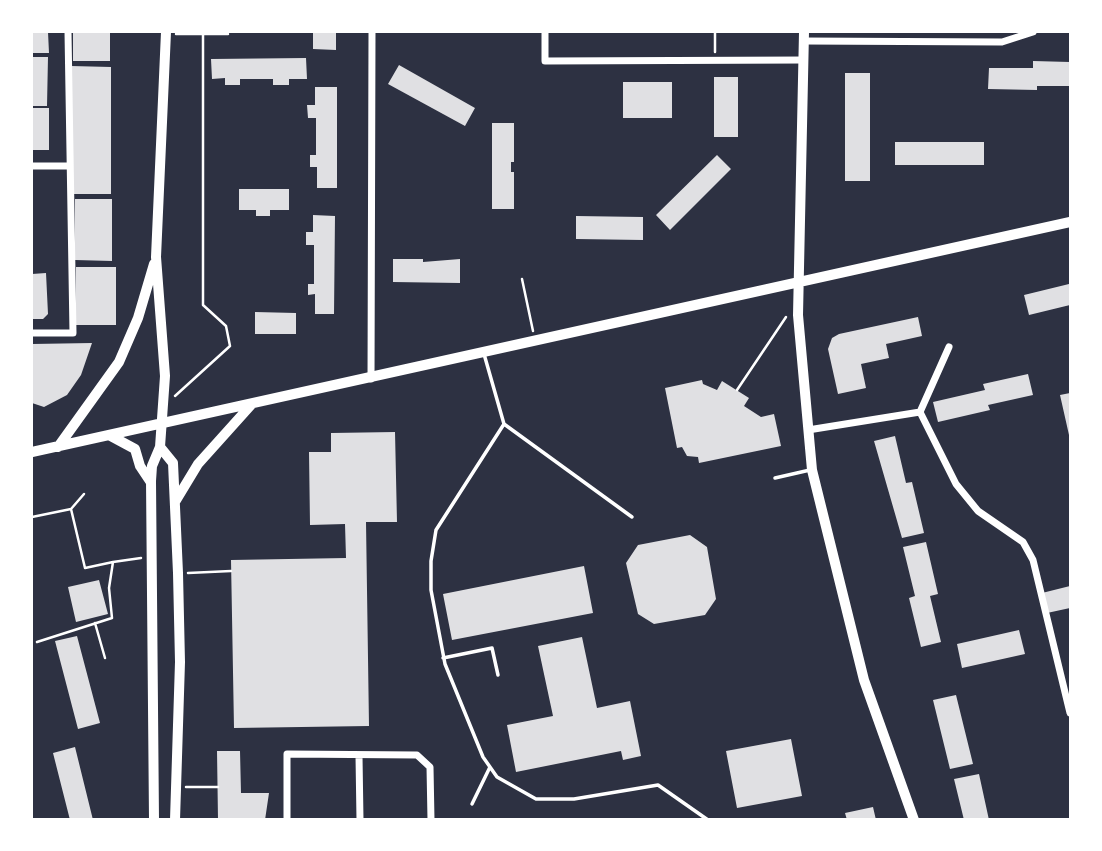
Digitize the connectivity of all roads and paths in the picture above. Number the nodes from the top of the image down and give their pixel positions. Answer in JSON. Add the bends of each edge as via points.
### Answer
{"nodes":[{"id":1,"x":68,"y":32,"type":"edge"},
{"id":2,"x":372,"y":32,"type":"edge"},
{"id":3,"x":545,"y":32,"type":"edge"},
{"id":4,"x":715,"y":32,"type":"edge"},
{"id":5,"x":1033,"y":32,"type":"edge"},
{"id":6,"x":166,"y":33,"type":"edge"},
{"id":7,"x":203,"y":33,"type":"edge"},
{"id":8,"x":228,"y":34,"type":"dead end"},
{"id":9,"x":804,"y":36,"type":"edge"},
{"id":10,"x":715,"y":59,"type":"junction"},
{"id":11,"x":804,"y":60,"type":"junction"},
{"id":12,"x":32,"y":166,"type":"edge"},
{"id":13,"x":70,"y":166,"type":"junction"},
{"id":14,"x":1070,"y":222,"type":"edge"},
{"id":15,"x":156,"y":257,"type":"junction"},
{"id":16,"x":522,"y":279,"type":"dead end"},
{"id":17,"x":798,"y":283,"type":"junction"},
{"id":18,"x":798,"y":300,"type":"junction"},
{"id":19,"x":32,"y":333,"type":"edge"},
{"id":20,"x":536,"y":341,"type":"junction"},
{"id":21,"x":949,"y":347,"type":"dead end"},
{"id":22,"x":484,"y":352,"type":"junction"},
{"id":23,"x":371,"y":379,"type":"junction"},
{"id":24,"x":737,"y":390,"type":"dead end"},
{"id":25,"x":251,"y":405,"type":"junction"},
{"id":26,"x":163,"y":407,"type":"junction"},
{"id":27,"x":920,"y":412,"type":"junction"},
{"id":28,"x":504,"y":424,"type":"junction"},
{"id":29,"x":161,"y":425,"type":"junction"},
{"id":30,"x":808,"y":430,"type":"junction"},
{"id":31,"x":109,"y":435,"type":"junction"},
{"id":32,"x":58,"y":447,"type":"junction"},
{"id":33,"x":160,"y":447,"type":"junction"},
{"id":34,"x":32,"y":453,"type":"edge"},
{"id":35,"x":812,"y":470,"type":"junction"},
{"id":36,"x":775,"y":478,"type":"dead end"},
{"id":37,"x":151,"y":481,"type":"junction"},
{"id":38,"x":84,"y":494,"type":"dead end"},
{"id":39,"x":174,"y":503,"type":"junction"},
{"id":40,"x":71,"y":509,"type":"junction"},
{"id":41,"x":32,"y":517,"type":"edge"},
{"id":42,"x":632,"y":517,"type":"dead end"},
{"id":43,"x":151,"y":557,"type":"junction"},
{"id":44,"x":113,"y":562,"type":"junction"},
{"id":45,"x":231,"y":571,"type":"dead end"},
{"id":46,"x":177,"y":573,"type":"junction"},
{"id":47,"x":95,"y":623,"type":"junction"},
{"id":48,"x":37,"y":642,"type":"dead end"},
{"id":49,"x":105,"y":658,"type":"dead end"},
{"id":50,"x":443,"y":658,"type":"junction"},
{"id":51,"x":498,"y":675,"type":"dead end"},
{"id":52,"x":1070,"y":713,"type":"edge"},
{"id":53,"x":359,"y":756,"type":"junction"},
{"id":54,"x":490,"y":766,"type":"junction"},
{"id":55,"x":176,"y":787,"type":"junction"},
{"id":56,"x":218,"y":787,"type":"dead end"},
{"id":57,"x":472,"y":804,"type":"dead end"},
{"id":58,"x":154,"y":820,"type":"edge"},
{"id":59,"x":175,"y":820,"type":"edge"},
{"id":60,"x":287,"y":820,"type":"edge"},
{"id":61,"x":360,"y":820,"type":"edge"},
{"id":62,"x":431,"y":820,"type":"edge"},
{"id":63,"x":708,"y":820,"type":"edge"},
{"id":64,"x":914,"y":820,"type":"edge"}],
"edges":[{"from":1,"to":13,"type":"street"},
{"from":2,"to":23,"type":"street"},
{"from":3,"to":10,"type":"street","via":[[545,61]]},
{"from":4,"to":10,"type":"path"},
{"from":5,"to":9,"type":"street","via":[[1002,42]]},
{"from":6,"to":7,"type":"path"},
{"from":6,"to":15,"type":"street"},
{"from":7,"to":8,"type":"path"},
{"from":7,"to":26,"type":"path","via":[[203,305],[226,326],[230,346]]},
{"from":9,"to":11,"type":"street"},
{"from":10,"to":11,"type":"street"},
{"from":11,"to":17,"type":"street"},
{"from":12,"to":13,"type":"street"},
{"from":13,"to":19,"type":"street","via":[[73,333]]},
{"from":14,"to":17,"type":"street"},
{"from":15,"to":26,"type":"street"},
{"from":15,"to":32,"type":"street","via":[[138,318],[118,362]]},
{"from":16,"to":20,"type":"path"},
{"from":17,"to":18,"type":"street"},
{"from":17,"to":20,"type":"street"},
{"from":18,"to":24,"type":"path"},
{"from":18,"to":30,"type":"street"},
{"from":20,"to":22,"type":"street"},
{"from":21,"to":27,"type":"street"},
{"from":22,"to":23,"type":"street"},
{"from":22,"to":28,"type":"lane"},
{"from":23,"to":25,"type":"street"},
{"from":25,"to":29,"type":"street"},
{"from":25,"to":39,"type":"street","via":[[198,464]]},
{"from":26,"to":29,"type":"street"},
{"from":27,"to":30,"type":"street"},
{"from":27,"to":52,"type":"street","via":[[956,484],[978,511],[1023,542],[1033,560]]},
{"from":28,"to":42,"type":"lane"},
{"from":28,"to":50,"type":"lane","via":[[436,530],[431,590]]},
{"from":29,"to":31,"type":"street"},
{"from":29,"to":33,"type":"street"},
{"from":30,"to":35,"type":"street"},
{"from":31,"to":32,"type":"street"},
{"from":31,"to":37,"type":"street","via":[[135,449]]},
{"from":32,"to":34,"type":"street"},
{"from":33,"to":37,"type":"street"},
{"from":33,"to":39,"type":"street","via":[[173,463]]},
{"from":35,"to":36,"type":"lane"},
{"from":35,"to":64,"type":"street","via":[[864,680]]},
{"from":37,"to":43,"type":"street"},
{"from":38,"to":40,"type":"path"},
{"from":39,"to":46,"type":"street"},
{"from":40,"to":41,"type":"path"},
{"from":40,"to":44,"type":"path","via":[[85,568]]},
{"from":43,"to":44,"type":"path"},
{"from":43,"to":58,"type":"street"},
{"from":44,"to":47,"type":"path","via":[[109,588],[112,618]]},
{"from":45,"to":46,"type":"path"},
{"from":46,"to":55,"type":"street"},
{"from":47,"to":48,"type":"path"},
{"from":47,"to":49,"type":"path"},
{"from":50,"to":51,"type":"lane","via":[[492,648]]},
{"from":50,"to":54,"type":"lane"},
{"from":53,"to":60,"type":"street","via":[[287,754]]},
{"from":53,"to":61,"type":"street"},
{"from":53,"to":62,"type":"street","via":[[417,755],[427,762]]},
{"from":54,"to":57,"type":"lane"},
{"from":54,"to":63,"type":"lane","via":[[516,791],[536,799],[574,799],[658,785]]},
{"from":55,"to":56,"type":"path"},
{"from":55,"to":59,"type":"street"}]}
